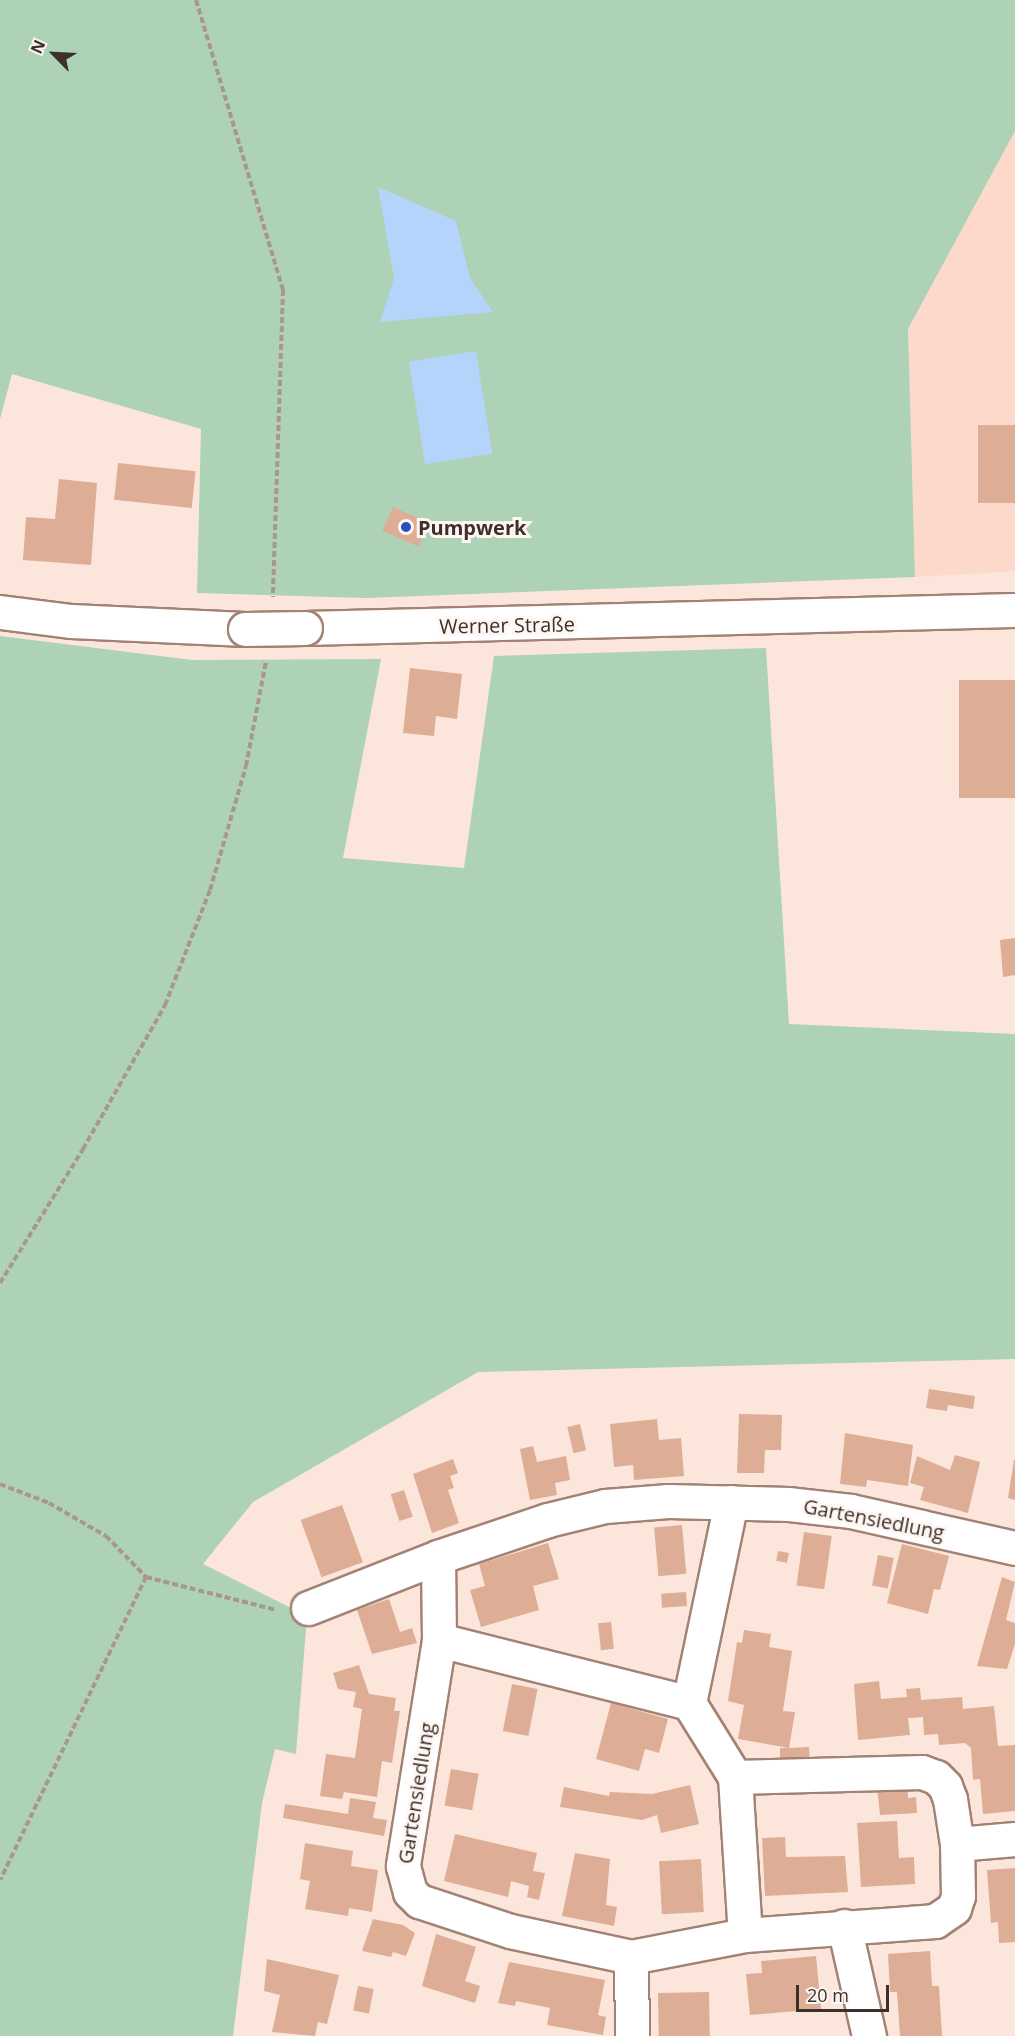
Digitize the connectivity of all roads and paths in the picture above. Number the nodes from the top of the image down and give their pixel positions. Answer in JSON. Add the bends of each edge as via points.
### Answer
{"nodes":[{"id":1,"x":196,"y":0,"type":"edge"},
{"id":2,"x":276,"y":572,"type":"dead end"},
{"id":3,"x":1015,"y":610,"type":"edge"},
{"id":4,"x":0,"y":612,"type":"edge"},
{"id":5,"x":256,"y":640,"type":"junction"},
{"id":6,"x":0,"y":1283,"type":"edge"},
{"id":7,"x":0,"y":1485,"type":"edge"},
{"id":8,"x":731,"y":1502,"type":"junction"},
{"id":9,"x":1015,"y":1548,"type":"edge"},
{"id":10,"x":438,"y":1557,"type":"junction"},
{"id":11,"x":146,"y":1577,"type":"junction"},
{"id":12,"x":308,"y":1608,"type":"joint"},
{"id":13,"x":439,"y":1640,"type":"junction"},
{"id":14,"x":689,"y":1703,"type":"junction"},
{"id":15,"x":735,"y":1777,"type":"junction"},
{"id":16,"x":1015,"y":1839,"type":"edge"},
{"id":17,"x":957,"y":1844,"type":"junction"},
{"id":18,"x":0,"y":1880,"type":"edge"},
{"id":19,"x":844,"y":1926,"type":"junction"},
{"id":20,"x":745,"y":1935,"type":"junction"},
{"id":21,"x":631,"y":1957,"type":"junction"},
{"id":22,"x":632,"y":2036,"type":"edge"},
{"id":23,"x":869,"y":2036,"type":"edge"}],
"edges":[{"from":1,"to":2,"type":"path","via":[[282,290]]},
{"from":3,"to":5,"type":"street","name":"Werner Straße","bridge":true,"via":[[305,628]]},
{"from":4,"to":5,"type":"street","name":"Werner Straße"},
{"from":5,"to":6,"type":"path","via":[[246,766],[214,879],[165,1005]]},
{"from":7,"to":11,"type":"path","via":[[49,1503],[106,1536]]},
{"from":8,"to":9,"type":"street","name":"Gartensiedlung","via":[[851,1511]]},
{"from":8,"to":10,"type":"street","name":"Gartensiedlung","via":[[605,1506],[502,1533]]},
{"from":8,"to":14,"type":"street"},
{"from":10,"to":12,"type":"street","name":"Gartensiedlung"},
{"from":10,"to":13,"type":"street","name":"Gartensiedlung"},
{"from":11,"to":12,"type":"path","via":[[280,1611]]},
{"from":11,"to":18,"type":"path"},
{"from":13,"to":14,"type":"street"},
{"from":13,"to":21,"type":"street","name":"Gartensiedlung","via":[[403,1866],[410,1893],[419,1900],[510,1932]]},
{"from":14,"to":15,"type":"street"},
{"from":15,"to":17,"type":"street","name":"Gartensiedlung","via":[[922,1772],[936,1777],[945,1786]]},
{"from":15,"to":20,"type":"street"},
{"from":16,"to":17,"type":"street"},
{"from":17,"to":19,"type":"street","name":"Gartensiedlung","via":[[958,1896],[946,1916],[935,1921]]},
{"from":19,"to":20,"type":"street","name":"Gartensiedlung"},
{"from":19,"to":23,"type":"street"},
{"from":20,"to":21,"type":"street","name":"Gartensiedlung"},
{"from":21,"to":22,"type":"street"}]}
